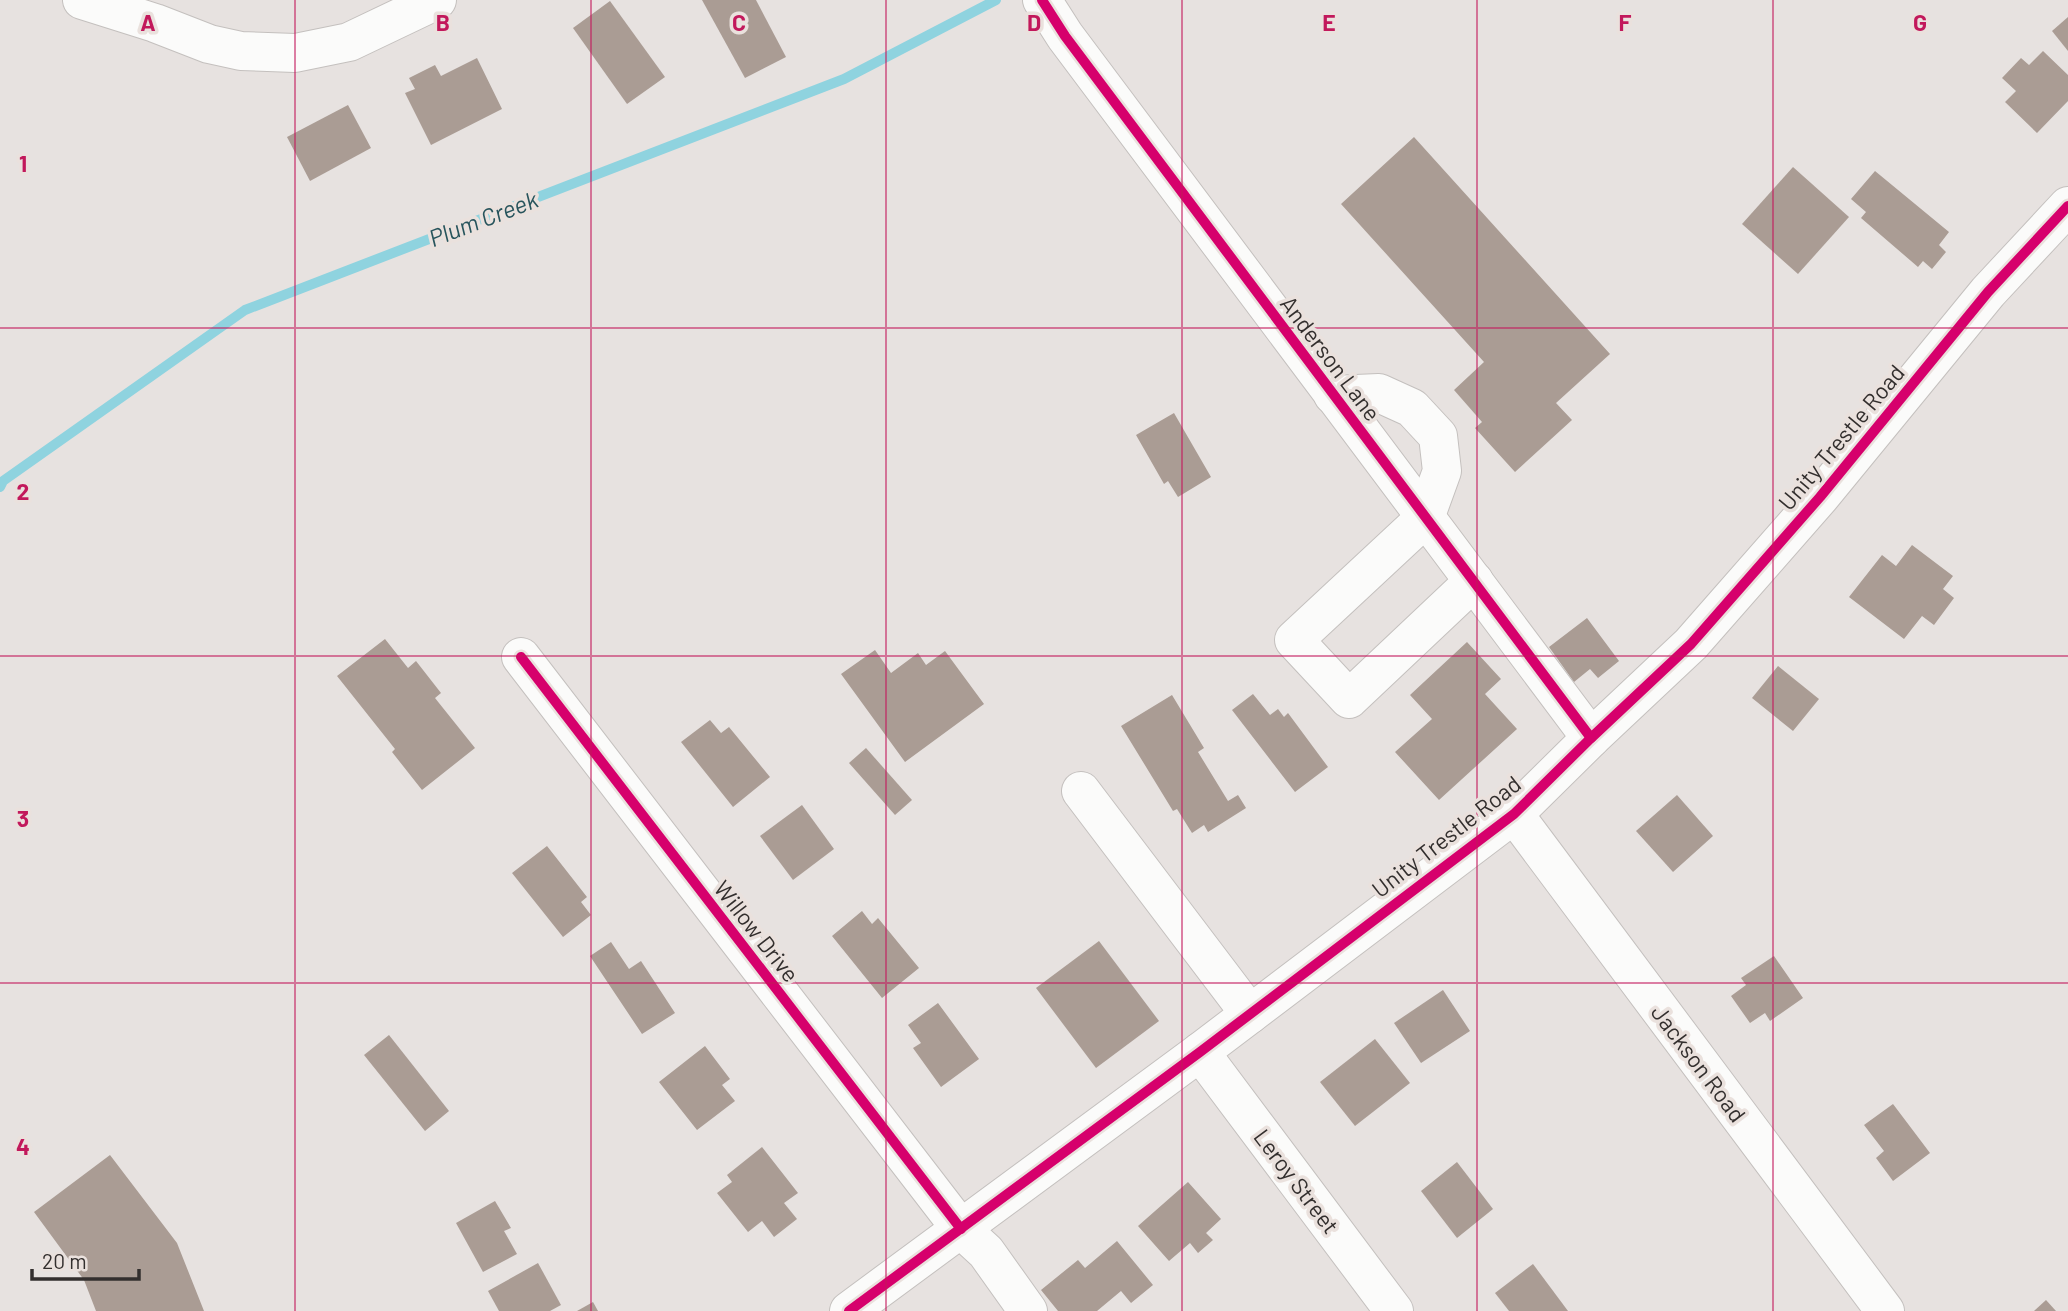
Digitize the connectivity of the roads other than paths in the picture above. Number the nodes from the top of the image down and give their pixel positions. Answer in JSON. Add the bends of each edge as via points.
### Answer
{"nodes":[{"id":1,"x":82,"y":0,"type":"edge"},
{"id":2,"x":436,"y":0,"type":"edge"},
{"id":3,"x":1042,"y":0,"type":"edge"},
{"id":4,"x":2068,"y":206,"type":"edge"},
{"id":5,"x":1333,"y":395,"type":"junction"},
{"id":6,"x":1425,"y":518,"type":"junction"},
{"id":7,"x":1474,"y":581,"type":"junction"},
{"id":8,"x":521,"y":657,"type":"dead end"},
{"id":9,"x":1591,"y":738,"type":"junction"},
{"id":10,"x":1081,"y":791,"type":"dead end"},
{"id":11,"x":1514,"y":814,"type":"junction"},
{"id":12,"x":1250,"y":1014,"type":"junction"},
{"id":13,"x":1200,"y":1052,"type":"junction"},
{"id":14,"x":961,"y":1229,"type":"junction"},
{"id":15,"x":849,"y":1311,"type":"edge"},
{"id":16,"x":1028,"y":1311,"type":"edge"},
{"id":17,"x":1394,"y":1311,"type":"edge"},
{"id":18,"x":1885,"y":1311,"type":"edge"}],
"edges":[{"from":1,"to":2,"type":"street","via":[[209,44],[295,54],[349,43]]},
{"from":3,"to":5,"type":"street","name":"Anderson Lane"},
{"from":4,"to":9,"type":"street","name":"Unity Trestle Road","via":[[1988,292],[1820,497],[1691,644]]},
{"from":5,"to":6,"type":"street","name":"Anderson Lane"},
{"from":5,"to":6,"type":"street","via":[[1379,393],[1412,408],[1438,436],[1442,471]]},
{"from":6,"to":7,"type":"street","name":"Anderson Lane"},
{"from":6,"to":7,"type":"street","via":[[1294,640],[1349,699]]},
{"from":7,"to":9,"type":"street","name":"Anderson Lane"},
{"from":8,"to":14,"type":"street","name":"Willow Drive"},
{"from":9,"to":11,"type":"street","name":"Unity Trestle Road"},
{"from":10,"to":12,"type":"street"},
{"from":11,"to":12,"type":"street","name":"Unity Trestle Road"},
{"from":11,"to":18,"type":"street","name":"Jackson Road"},
{"from":12,"to":13,"type":"street","name":"Unity Trestle Road"},
{"from":13,"to":14,"type":"street","name":"Unity Trestle Road"},
{"from":13,"to":17,"type":"street","name":"Leroy Street"},
{"from":14,"to":15,"type":"street","name":"Unity Trestle Road"},
{"from":14,"to":16,"type":"street","name":"Willow Drive","via":[[986,1252]]}]}
